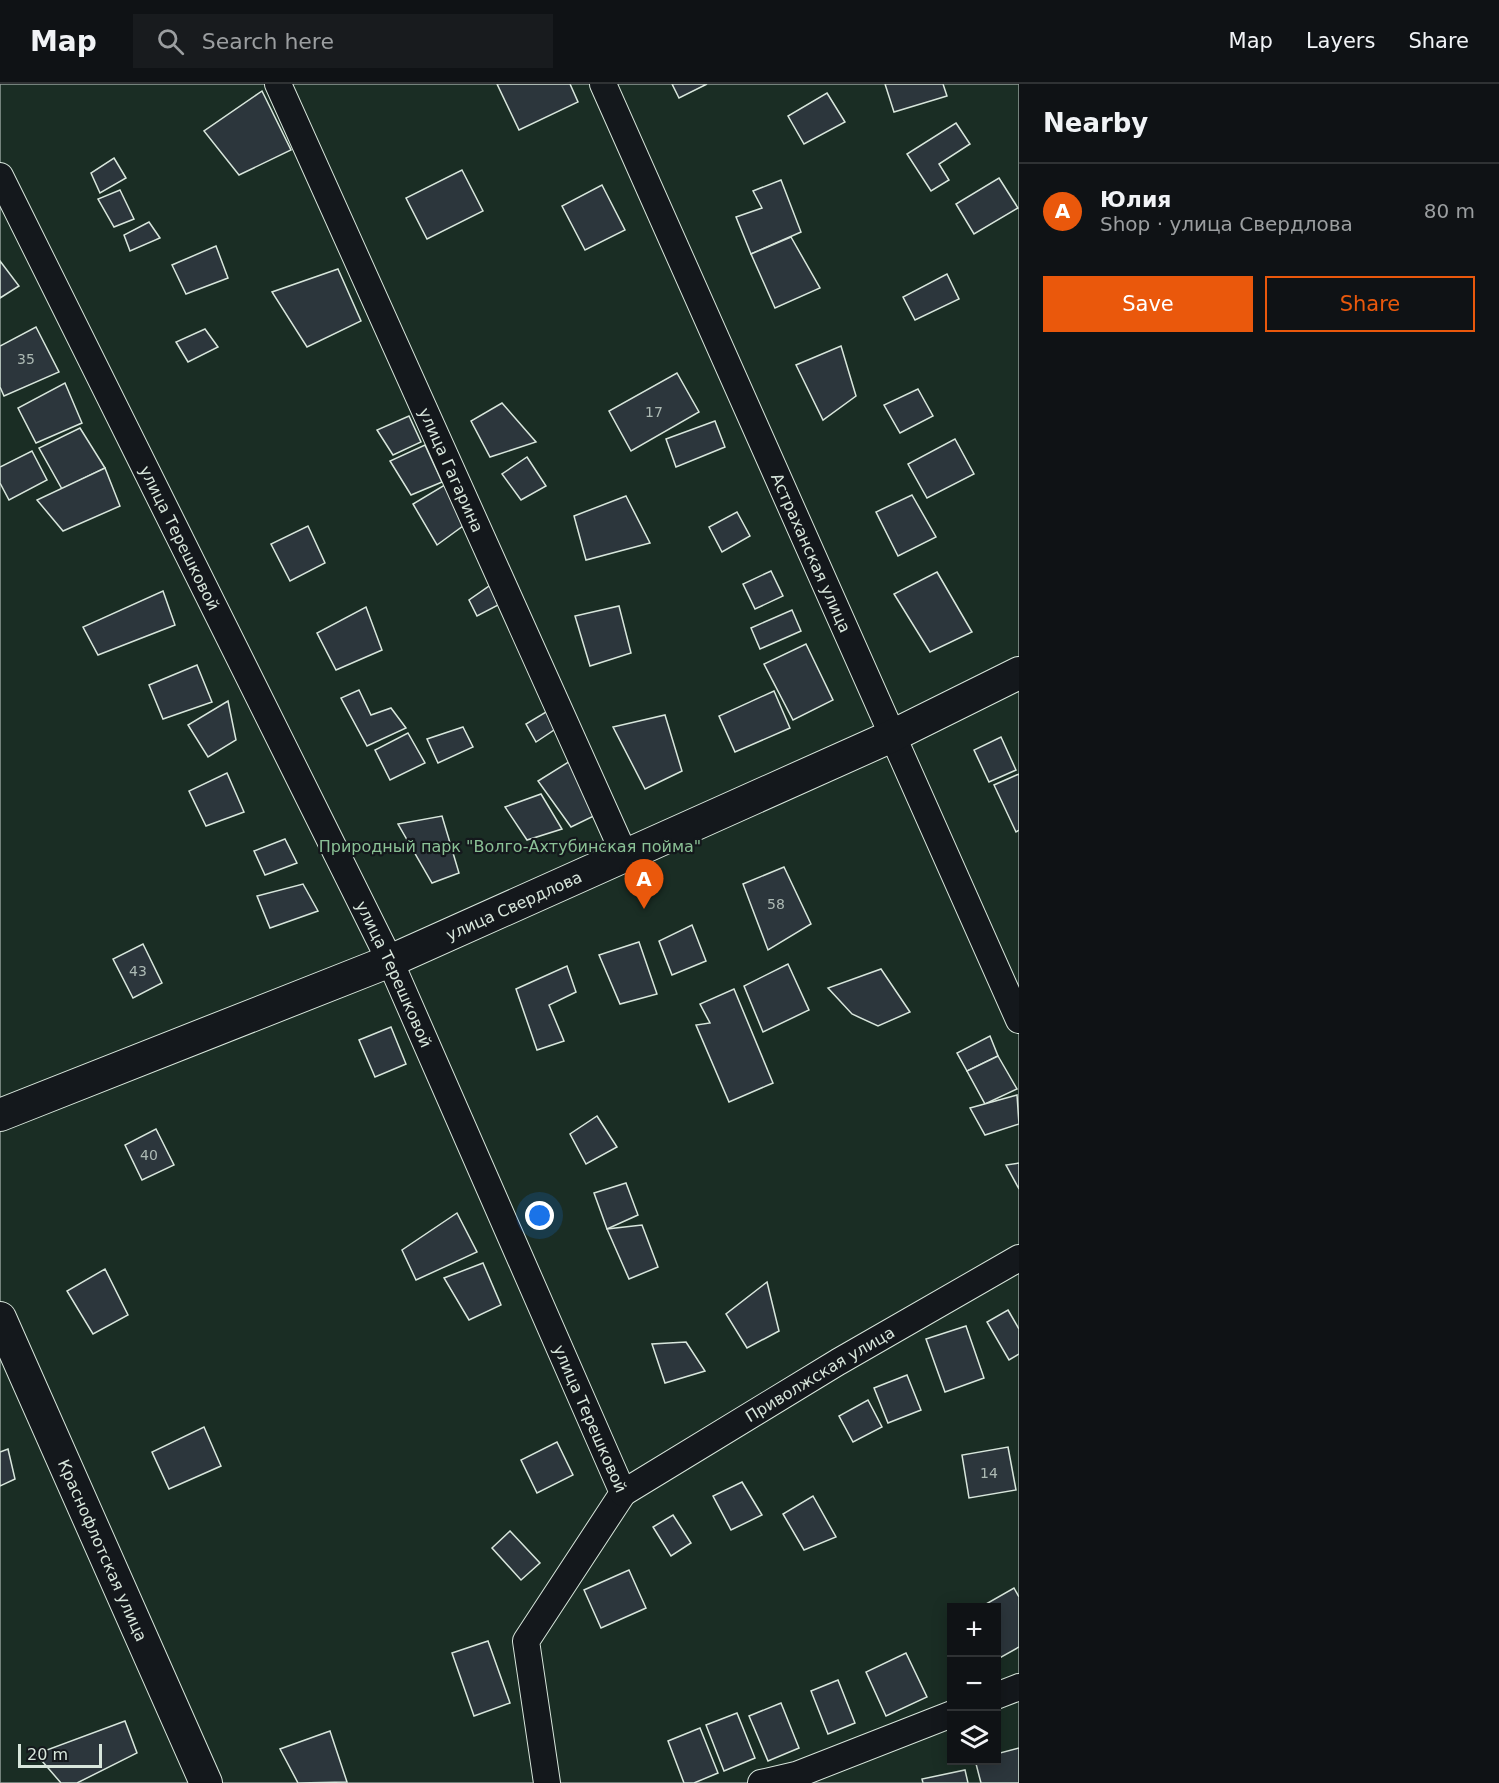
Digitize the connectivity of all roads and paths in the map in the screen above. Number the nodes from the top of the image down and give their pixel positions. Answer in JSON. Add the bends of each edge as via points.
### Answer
{"nodes":[{"id":1,"x":278,"y":84,"type":"edge"},
{"id":2,"x":603,"y":84,"type":"edge"},
{"id":3,"x":0,"y":176,"type":"edge"},
{"id":4,"x":1019,"y":673,"type":"edge"},
{"id":5,"x":892,"y":736,"type":"junction"},
{"id":6,"x":625,"y":856,"type":"junction"},
{"id":7,"x":390,"y":961,"type":"junction"},
{"id":8,"x":1019,"y":1020,"type":"edge"},
{"id":9,"x":0,"y":1115,"type":"edge"},
{"id":10,"x":1019,"y":1258,"type":"edge"},
{"id":11,"x":0,"y":1318,"type":"edge"},
{"id":12,"x":623,"y":1493,"type":"junction"},
{"id":13,"x":1019,"y":1687,"type":"edge"},
{"id":14,"x":1001,"y":1694,"type":"edge"},
{"id":15,"x":947,"y":1716,"type":"edge"},
{"id":16,"x":206,"y":1783,"type":"edge"},
{"id":17,"x":547,"y":1783,"type":"edge"},
{"id":18,"x":761,"y":1783,"type":"edge"}],
"edges":[{"from":1,"to":6,"type":"street","name":"улица Гагарина"},
{"from":2,"to":5,"type":"street","name":"Астраханская улица"},
{"from":3,"to":7,"type":"street","name":"улица Терешковой"},
{"from":4,"to":5,"type":"street","name":"улица Свердлова"},
{"from":5,"to":6,"type":"street","name":"улица Свердлова"},
{"from":5,"to":8,"type":"street","name":"Астраханская улица"},
{"from":6,"to":7,"type":"street","name":"улица Свердлова"},
{"from":7,"to":9,"type":"street","name":"улица Свердлова"},
{"from":7,"to":12,"type":"street","name":"улица Терешковой"},
{"from":10,"to":12,"type":"street","name":"Приволжская улица"},
{"from":11,"to":16,"type":"street","name":"Краснофлотская улица"},
{"from":12,"to":17,"type":"street","name":"улица Терешковой","via":[[526,1641]]},
{"from":13,"to":14,"type":"street"},
{"from":15,"to":18,"type":"street","via":[[796,1775]]}]}
